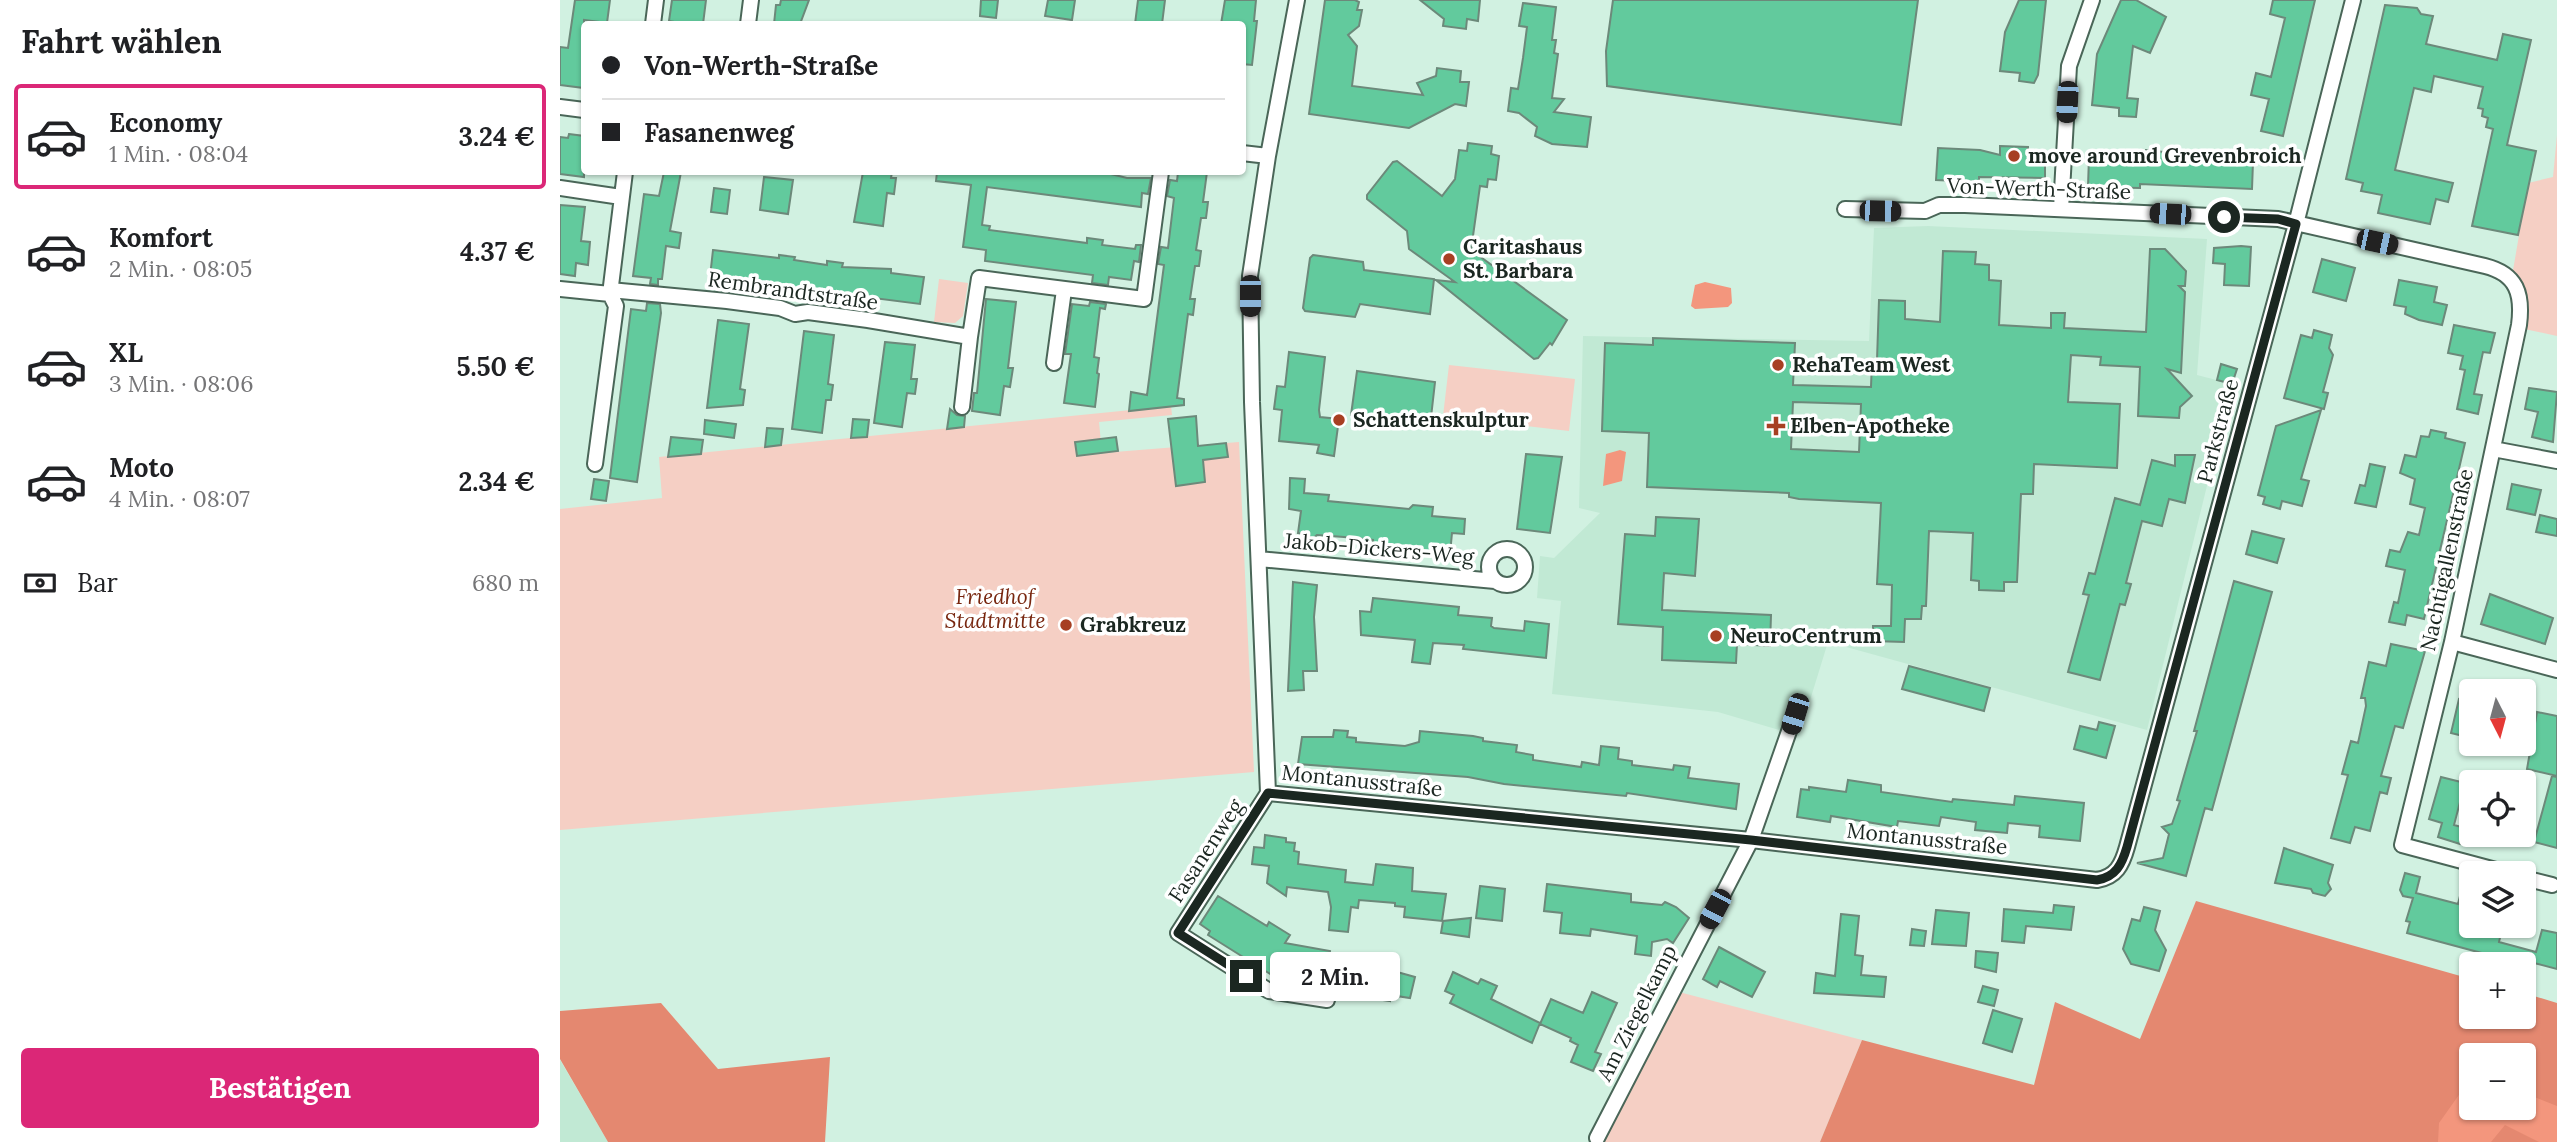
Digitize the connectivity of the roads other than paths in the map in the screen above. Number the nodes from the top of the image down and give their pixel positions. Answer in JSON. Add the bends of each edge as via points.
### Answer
{"nodes":[{"id":1,"x":656,"y":0,"type":"edge"},
{"id":2,"x":751,"y":0,"type":"edge"},
{"id":3,"x":1297,"y":0,"type":"edge"},
{"id":4,"x":2092,"y":0,"type":"edge"},
{"id":5,"x":2353,"y":0,"type":"edge"},
{"id":6,"x":653,"y":21,"type":"edge"},
{"id":7,"x":748,"y":21,"type":"edge"},
{"id":8,"x":560,"y":107,"type":"edge"},
{"id":9,"x":581,"y":110,"type":"edge"},
{"id":10,"x":1246,"y":153,"type":"edge"},
{"id":11,"x":1268,"y":156,"type":"junction"},
{"id":12,"x":625,"y":175,"type":"edge"},
{"id":13,"x":1161,"y":175,"type":"edge"},
{"id":14,"x":560,"y":188,"type":"edge"},
{"id":15,"x":621,"y":197,"type":"junction"},
{"id":16,"x":1845,"y":209,"type":"dead end"},
{"id":17,"x":2061,"y":209,"type":"junction"},
{"id":18,"x":2296,"y":224,"type":"junction"},
{"id":19,"x":2516,"y":284,"type":"joint"},
{"id":20,"x":560,"y":289,"type":"edge"},
{"id":21,"x":1064,"y":290,"type":"junction"},
{"id":22,"x":610,"y":292,"type":"junction"},
{"id":23,"x":970,"y":337,"type":"junction"},
{"id":24,"x":1054,"y":363,"type":"dead end"},
{"id":25,"x":961,"y":407,"type":"dead end"},
{"id":26,"x":2493,"y":449,"type":"junction"},
{"id":27,"x":2557,"y":461,"type":"edge"},
{"id":28,"x":596,"y":464,"type":"dead end"},
{"id":29,"x":1259,"y":559,"type":"junction"},
{"id":30,"x":1495,"y":581,"type":"dead end"},
{"id":31,"x":2452,"y":642,"type":"junction"},
{"id":32,"x":2557,"y":670,"type":"edge"},
{"id":33,"x":1795,"y":714,"type":"dead end"},
{"id":34,"x":1268,"y":793,"type":"junction"},
{"id":35,"x":1751,"y":840,"type":"junction"},
{"id":36,"x":2462,"y":861,"type":"edge"},
{"id":37,"x":2118,"y":870,"type":"joint"},
{"id":38,"x":2536,"y":881,"type":"edge"},
{"id":39,"x":2552,"y":885,"type":"dead end"},
{"id":40,"x":1327,"y":1000,"type":"dead end"},
{"id":41,"x":1597,"y":1138,"type":"dead end"}],
"edges":[{"from":1,"to":6,"type":"street"},
{"from":2,"to":7,"type":"street"},
{"from":3,"to":11,"type":"street","name":"Montanusstraße"},
{"from":4,"to":17,"type":"street","via":[[2069,66]]},
{"from":5,"to":18,"type":"street","name":"Parkstraße"},
{"from":8,"to":9,"type":"street"},
{"from":10,"to":11,"type":"street"},
{"from":11,"to":29,"type":"street","name":"Montanusstraße","via":[[1250,296]]},
{"from":12,"to":15,"type":"street"},
{"from":13,"to":21,"type":"street","via":[[1144,299]]},
{"from":14,"to":15,"type":"street"},
{"from":15,"to":22,"type":"street"},
{"from":16,"to":17,"type":"street","name":"Von-Werth-Straße","via":[[1925,211],[1939,205]]},
{"from":17,"to":18,"type":"street","name":"Von-Werth-Straße","via":[[2278,219]]},
{"from":18,"to":19,"type":"street","name":"Von-Werth-Straße","via":[[2493,268]]},
{"from":18,"to":37,"type":"street","name":"Parkstraße"},
{"from":19,"to":26,"type":"street","name":"Nachtigallenstraße","via":[[2521,302],[2519,325]]},
{"from":20,"to":22,"type":"street","name":"Rembrandtstraße"},
{"from":21,"to":23,"type":"street","via":[[979,278]]},
{"from":21,"to":24,"type":"street"},
{"from":22,"to":23,"type":"street","name":"Rembrandtstraße","via":[[727,301]]},
{"from":22,"to":28,"type":"street","via":[[616,306]]},
{"from":23,"to":25,"type":"street"},
{"from":26,"to":27,"type":"street"},
{"from":26,"to":31,"type":"street","name":"Nachtigallenstraße"},
{"from":29,"to":30,"type":"street","name":"Jakob-Dickers-Weg"},
{"from":29,"to":34,"type":"street","name":"Montanusstraße"},
{"from":31,"to":32,"type":"street"},
{"from":31,"to":36,"type":"street","name":"Nachtigallenstraße","via":[[2402,845]]},
{"from":33,"to":35,"type":"street","name":"Am Ziegelkamp"},
{"from":34,"to":35,"type":"street","name":"Montanusstraße"},
{"from":34,"to":40,"type":"street","name":"Fasanenweg","via":[[1178,933],[1269,991]]},
{"from":35,"to":37,"type":"street","name":"Montanusstraße","via":[[2097,880]]},
{"from":35,"to":41,"type":"street","name":"Am Ziegelkamp"},
{"from":38,"to":39,"type":"street"}]}
